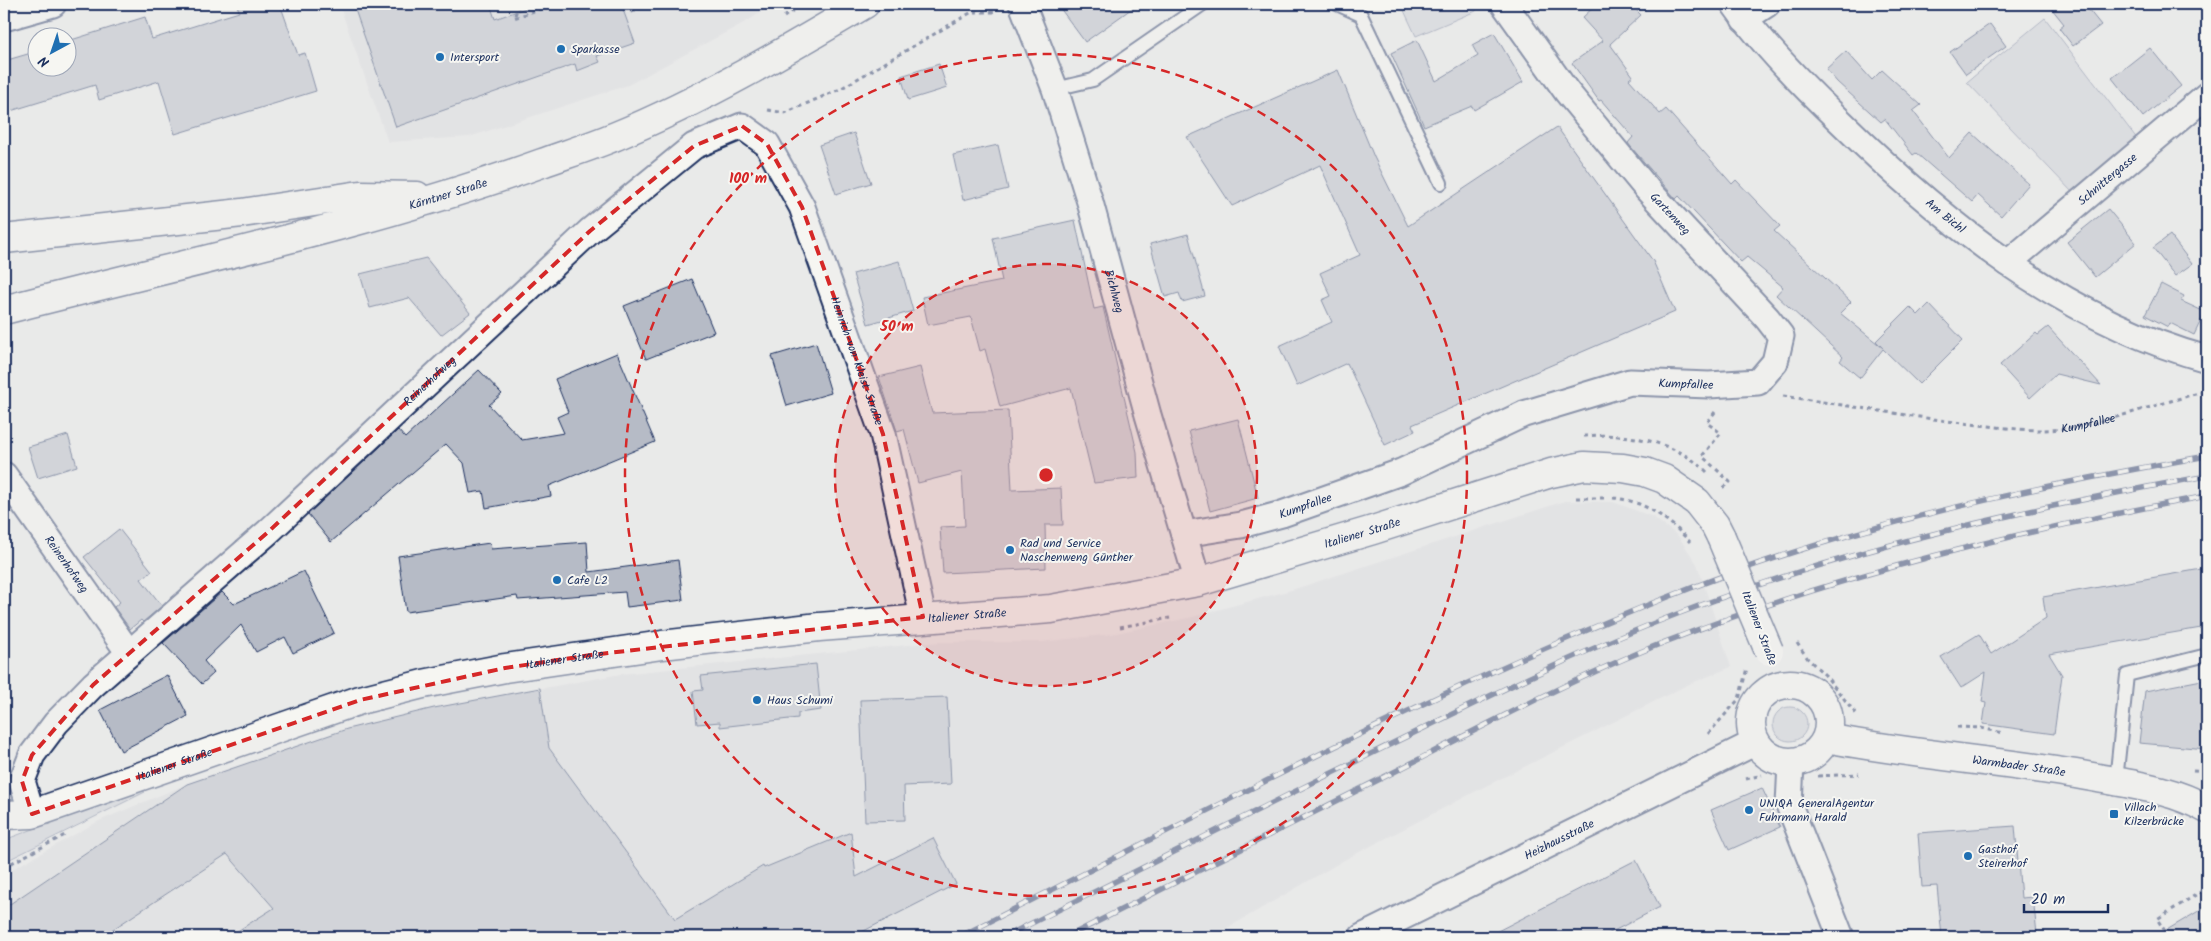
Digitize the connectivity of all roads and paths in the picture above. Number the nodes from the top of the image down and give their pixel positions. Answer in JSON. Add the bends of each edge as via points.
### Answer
{"nodes":[{"id":1,"x":54,"y":4,"type":"edge"},
{"id":2,"x":519,"y":4,"type":"edge"},
{"id":3,"x":554,"y":4,"type":"edge"},
{"id":4,"x":629,"y":4,"type":"edge"},
{"id":5,"x":648,"y":4,"type":"edge"},
{"id":6,"x":726,"y":4,"type":"edge"},
{"id":7,"x":777,"y":4,"type":"edge"},
{"id":8,"x":802,"y":4,"type":"edge"},
{"id":9,"x":865,"y":4,"type":"edge"},
{"id":10,"x":1022,"y":4,"type":"edge"},
{"id":11,"x":1203,"y":4,"type":"edge"},
{"id":12,"x":1337,"y":4,"type":"edge"},
{"id":13,"x":1504,"y":4,"type":"edge"},
{"id":14,"x":1767,"y":4,"type":"edge"},
{"id":15,"x":1739,"y":11,"type":"edge"},
{"id":16,"x":4,"y":18,"type":"edge"},
{"id":17,"x":778,"y":20,"type":"dead end"},
{"id":18,"x":1055,"y":89,"type":"junction"},
{"id":19,"x":2207,"y":95,"type":"edge"},
{"id":20,"x":742,"y":126,"type":"joint"},
{"id":21,"x":1441,"y":183,"type":"dead end"},
{"id":22,"x":446,"y":196,"type":"junction"},
{"id":23,"x":4,"y":239,"type":"edge"},
{"id":24,"x":2008,"y":263,"type":"junction"},
{"id":25,"x":4,"y":310,"type":"edge"},
{"id":26,"x":2207,"y":359,"type":"edge"},
{"id":27,"x":1709,"y":385,"type":"joint"},
{"id":28,"x":2207,"y":391,"type":"edge"},
{"id":29,"x":1781,"y":396,"type":"dead end"},
{"id":30,"x":1716,"y":411,"type":"dead end"},
{"id":31,"x":4,"y":475,"type":"edge"},
{"id":32,"x":1722,"y":488,"type":"dead end"},
{"id":33,"x":1572,"y":498,"type":"dead end"},
{"id":34,"x":1184,"y":534,"type":"junction"},
{"id":35,"x":1692,"y":544,"type":"dead end"},
{"id":36,"x":1198,"y":582,"type":"junction"},
{"id":37,"x":923,"y":617,"type":"junction"},
{"id":38,"x":1175,"y":617,"type":"dead end"},
{"id":39,"x":1113,"y":628,"type":"dead end"},
{"id":40,"x":1796,"y":641,"type":"dead end"},
{"id":41,"x":129,"y":653,"type":"junction"},
{"id":42,"x":2207,"y":655,"type":"edge"},
{"id":43,"x":1758,"y":658,"type":"junction"},
{"id":44,"x":1780,"y":685,"type":"junction"},
{"id":45,"x":1856,"y":714,"type":"dead end"},
{"id":46,"x":1827,"y":738,"type":"junction"},
{"id":47,"x":1756,"y":742,"type":"junction"},
{"id":48,"x":1717,"y":760,"type":"junction"},
{"id":49,"x":1791,"y":763,"type":"junction"},
{"id":50,"x":2116,"y":781,"type":"junction"},
{"id":51,"x":2207,"y":809,"type":"edge"},
{"id":52,"x":32,"y":814,"type":"junction"},
{"id":53,"x":4,"y":815,"type":"edge"},
{"id":54,"x":71,"y":832,"type":"dead end"},
{"id":55,"x":4,"y":835,"type":"edge"},
{"id":56,"x":4,"y":867,"type":"edge"},
{"id":57,"x":2207,"y":888,"type":"edge"},
{"id":58,"x":2165,"y":931,"type":"dead end"},
{"id":59,"x":1362,"y":937,"type":"edge"},
{"id":60,"x":1841,"y":937,"type":"edge"}],
"edges":[{"from":1,"to":16,"type":"street"},
{"from":2,"to":3,"type":"path","via":[[514,18]]},
{"from":4,"to":5,"type":"path","via":[[632,12]]},
{"from":6,"to":7,"type":"path","via":[[744,8]]},
{"from":8,"to":17,"type":"path"},
{"from":9,"to":22,"type":"street","name":"Kärntner Straße","via":[[692,102],[615,137]]},
{"from":10,"to":18,"type":"street","name":"Bichlweg"},
{"from":11,"to":18,"type":"lane","via":[[1093,80]]},
{"from":12,"to":21,"type":"lane","via":[[1361,15]]},
{"from":13,"to":27,"type":"street","name":"Gartenweg","via":[[1567,92],[1647,189],[1781,336],[1775,362],[1758,382]]},
{"from":14,"to":15,"type":"street"},
{"from":15,"to":24,"type":"street","name":"Am Bichl","via":[[1818,100],[1895,175],[1960,229]]},
{"from":18,"to":34,"type":"street","name":"Bichlweg"},
{"from":19,"to":24,"type":"street","name":"Schnittergasse"},
{"from":20,"to":37,"type":"street","name":"Heinrich-von-Kleist-Straße","via":[[767,144],[802,207],[882,434]]},
{"from":20,"to":41,"type":"street","name":"Reinerhofweg","via":[[694,146],[590,231],[268,532]]},
{"from":22,"to":23,"type":"street","via":[[360,195],[242,213]]},
{"from":22,"to":25,"type":"street","name":"Kärntner Straße","via":[[324,231]]},
{"from":24,"to":26,"type":"street","name":"Am Bichl","via":[[2096,316],[2170,348]]},
{"from":27,"to":34,"type":"street","name":"Kumpfallee","via":[[1630,382],[1524,414],[1402,472],[1282,514],[1241,525]]},
{"from":28,"to":29,"type":"path","name":"Kumpfallee","via":[[2110,419],[2059,429],[2012,429],[1969,424]]},
{"from":30,"to":32,"type":"path","via":[[1707,423],[1721,433],[1702,456],[1730,482]]},
{"from":31,"to":41,"type":"street","name":"Reinerhofweg"},
{"from":33,"to":35,"type":"path","via":[[1622,499],[1650,508]]},
{"from":34,"to":36,"type":"street","name":"Bichlweg"},
{"from":36,"to":37,"type":"street","name":"Italiener Straße","via":[[1051,609]]},
{"from":36,"to":43,"type":"street","name":"Italiener Straße","bridge":true,"via":[[1551,473],[1584,466],[1623,468],[1664,479],[1697,502],[1715,525]]},
{"from":37,"to":52,"type":"street","name":"Italiener Straße","via":[[662,645],[505,668],[423,684],[360,700]]},
{"from":38,"to":39,"type":"path"},
{"from":40,"to":45,"type":"path"},
{"from":41,"to":52,"type":"street","name":"Reinerhofweg","via":[[56,723],[32,754],[22,781]]},
{"from":42,"to":50,"type":"lane","via":[[2127,675]]},
{"from":43,"to":44,"type":"street","name":"Italiener Straße"},
{"from":43,"to":48,"type":"path","via":[[1747,673],[1739,698],[1706,736]]},
{"from":44,"to":46,"type":"street","via":[[1793,683],[1805,686],[1824,702],[1829,713]]},
{"from":44,"to":47,"type":"street","via":[[1760,697],[1754,707],[1751,731]]},
{"from":46,"to":49,"type":"street","via":[[1809,758]]},
{"from":46,"to":50,"type":"street","name":"Warmbader Straße","via":[[2041,767]]},
{"from":47,"to":48,"type":"street","name":"Heizhausstraße"},
{"from":47,"to":49,"type":"street","via":[[1770,757]]},
{"from":48,"to":59,"type":"street","name":"Heizhausstraße"},
{"from":49,"to":60,"type":"street","via":[[1790,805]]},
{"from":50,"to":51,"type":"street","name":"Warmbader Straße","via":[[2148,786],[2194,801]]},
{"from":52,"to":53,"type":"street","name":"Italiener Straße"},
{"from":52,"to":55,"type":"street","name":"Italiener Straße"},
{"from":54,"to":56,"type":"path"},
{"from":57,"to":58,"type":"path","via":[[2157,919]]}]}
